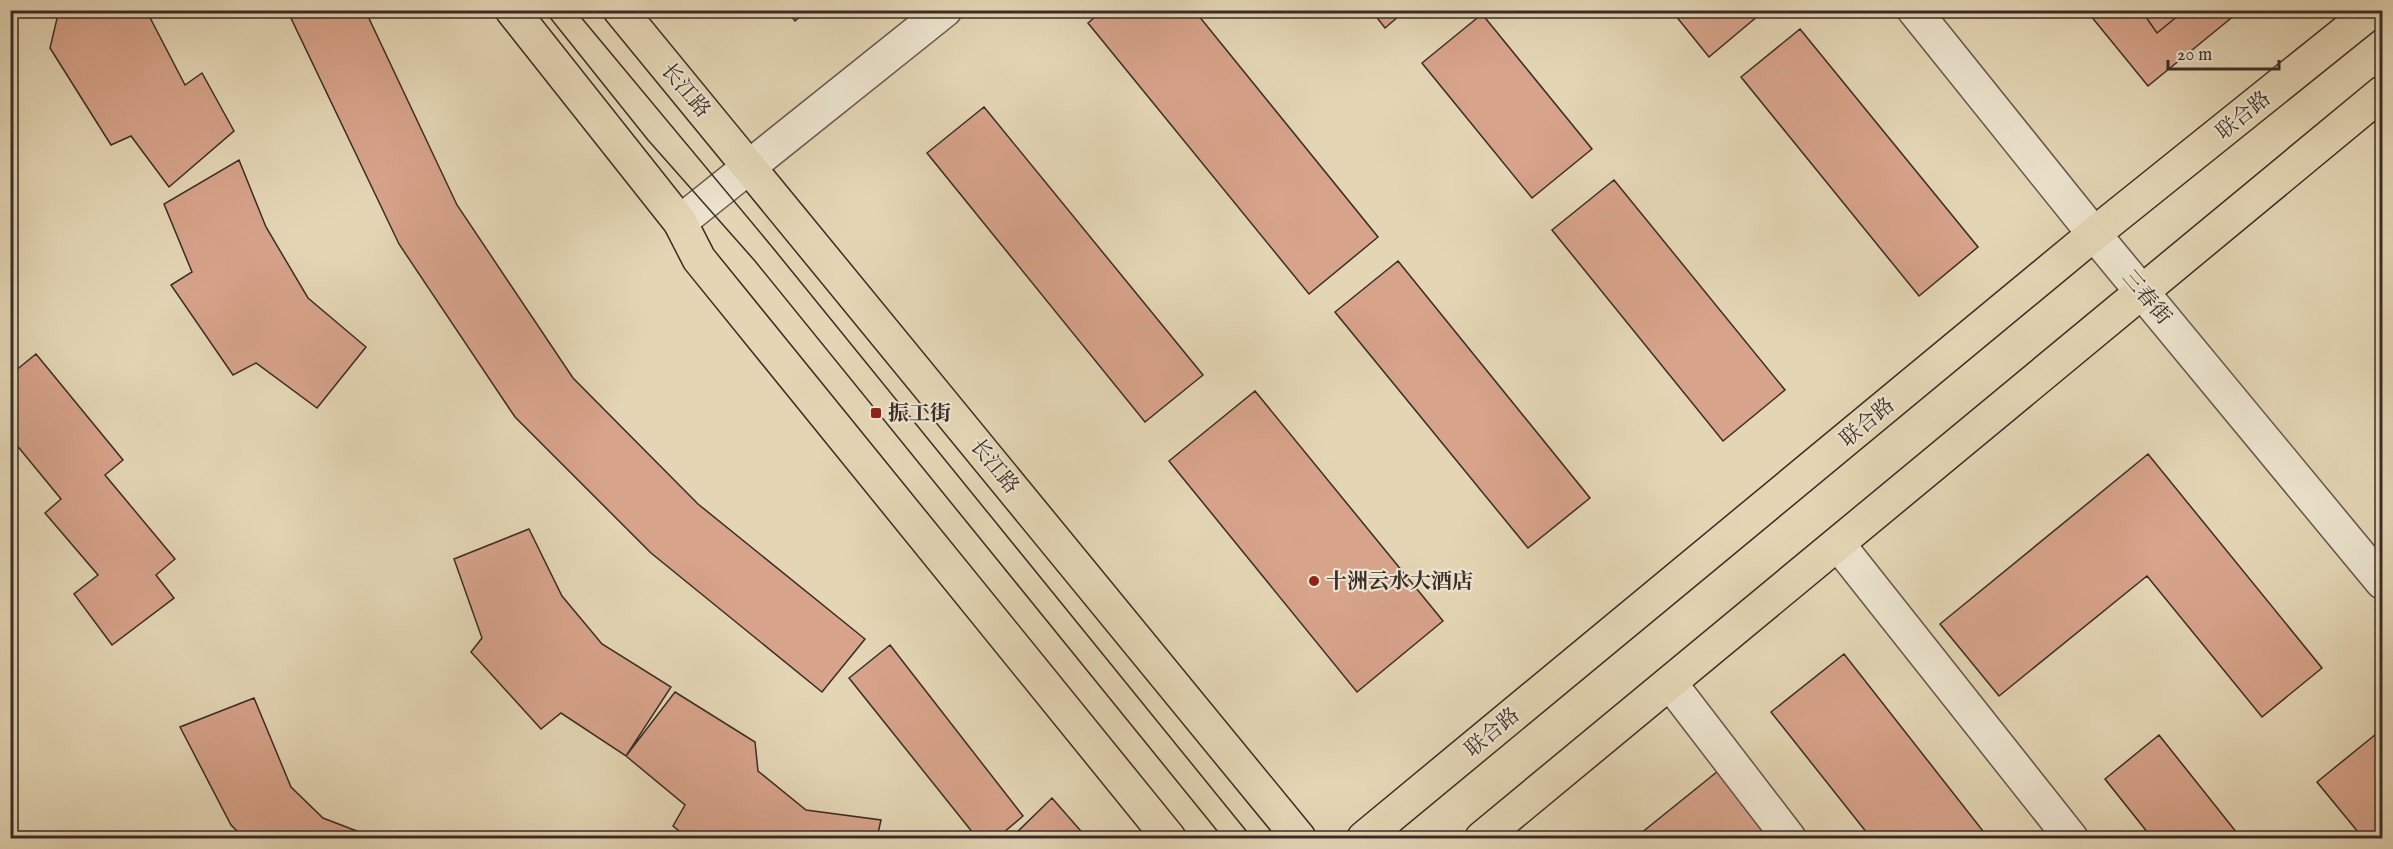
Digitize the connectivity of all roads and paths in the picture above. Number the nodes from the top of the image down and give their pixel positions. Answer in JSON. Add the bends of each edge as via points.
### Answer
{"nodes":[{"id":1,"x":512,"y":10,"type":"edge"},
{"id":2,"x":620,"y":10,"type":"edge"},
{"id":3,"x":945,"y":10,"type":"edge"},
{"id":4,"x":1914,"y":10,"type":"edge"},
{"id":5,"x":2373,"y":10,"type":"edge"},
{"id":6,"x":2382,"y":93,"type":"edge"},
{"id":7,"x":750,"y":167,"type":"junction"},
{"id":8,"x":680,"y":222,"type":"junction"},
{"id":9,"x":2094,"y":234,"type":"junction"},
{"id":10,"x":2142,"y":291,"type":"junction"},
{"id":11,"x":1838,"y":543,"type":"junction"},
{"id":12,"x":2382,"y":582,"type":"edge"},
{"id":13,"x":1670,"y":683,"type":"junction"},
{"id":14,"x":1169,"y":838,"type":"edge"},
{"id":15,"x":1299,"y":838,"type":"edge"},
{"id":16,"x":1364,"y":838,"type":"edge"},
{"id":17,"x":1482,"y":838,"type":"edge"},
{"id":18,"x":1790,"y":838,"type":"edge"},
{"id":19,"x":2071,"y":838,"type":"edge"}],
"edges":[{"from":1,"to":8,"type":"main road"},
{"from":2,"to":7,"type":"main road","name":"长江路"},
{"from":3,"to":7,"type":"street"},
{"from":4,"to":9,"type":"street","name":"三春街"},
{"from":5,"to":9,"type":"main road","name":"联合路"},
{"from":6,"to":10,"type":"main road"},
{"from":7,"to":8,"type":"street"},
{"from":7,"to":15,"type":"main road","name":"长江路"},
{"from":8,"to":14,"type":"main road","via":[[699,259]]},
{"from":9,"to":10,"type":"street","name":"三春街"},
{"from":9,"to":16,"type":"main road","name":"联合路"},
{"from":10,"to":11,"type":"main road"},
{"from":10,"to":12,"type":"street","name":"三春街"},
{"from":11,"to":13,"type":"main road"},
{"from":11,"to":19,"type":"street"},
{"from":13,"to":17,"type":"main road"},
{"from":13,"to":18,"type":"street"}]}
